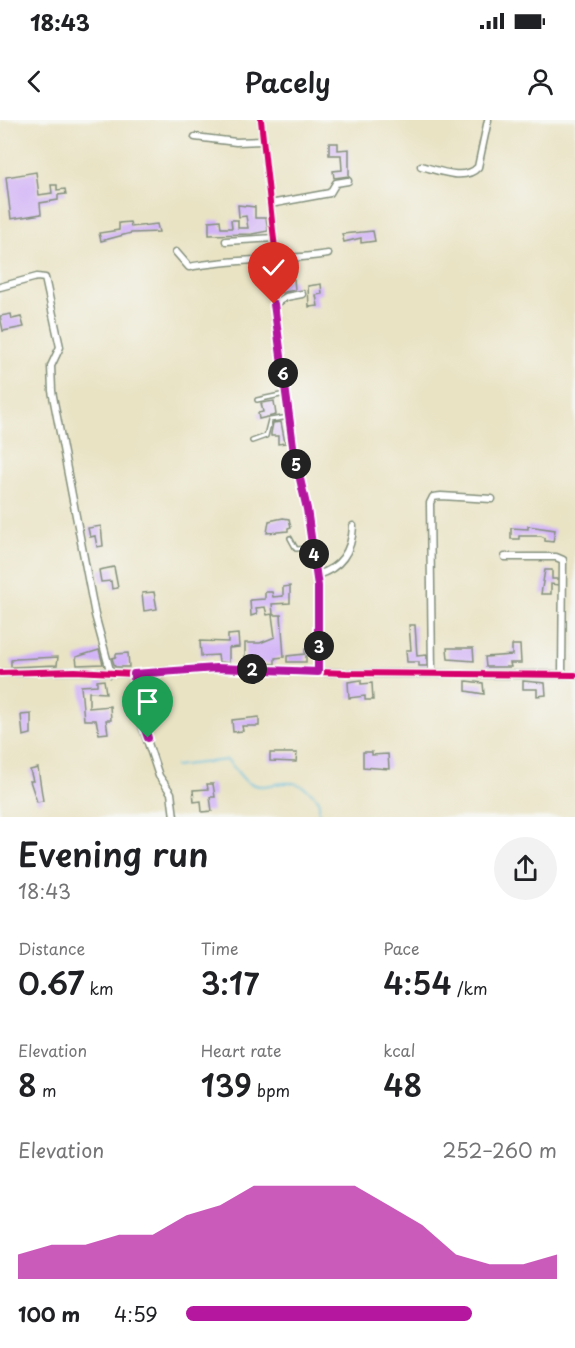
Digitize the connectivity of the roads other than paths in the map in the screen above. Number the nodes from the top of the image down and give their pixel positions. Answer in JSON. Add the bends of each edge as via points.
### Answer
{"nodes":[{"id":1,"x":261,"y":120,"type":"edge"},
{"id":2,"x":488,"y":120,"type":"edge"},
{"id":3,"x":195,"y":138,"type":"dead end"},
{"id":4,"x":264,"y":141,"type":"junction"},
{"id":5,"x":421,"y":166,"type":"dead end"},
{"id":6,"x":348,"y":181,"type":"dead end"},
{"id":7,"x":270,"y":204,"type":"junction"},
{"id":8,"x":274,"y":238,"type":"junction"},
{"id":9,"x":226,"y":241,"type":"dead end"},
{"id":10,"x":176,"y":252,"type":"dead end"},
{"id":11,"x":328,"y":254,"type":"dead end"},
{"id":12,"x":274,"y":260,"type":"junction"},
{"id":13,"x":0,"y":287,"type":"edge"},
{"id":14,"x":302,"y":294,"type":"dead end"},
{"id":15,"x":274,"y":304,"type":"junction"},
{"id":16,"x":285,"y":394,"type":"junction"},
{"id":17,"x":257,"y":400,"type":"dead end"},
{"id":18,"x":289,"y":417,"type":"junction"},
{"id":19,"x":252,"y":441,"type":"dead end"},
{"id":20,"x":492,"y":499,"type":"dead end"},
{"id":21,"x":353,"y":526,"type":"dead end"},
{"id":22,"x":290,"y":538,"type":"dead end"},
{"id":23,"x":313,"y":548,"type":"junction"},
{"id":24,"x":505,"y":557,"type":"dead end"},
{"id":25,"x":317,"y":575,"type":"junction"},
{"id":26,"x":318,"y":672,"type":"junction"},
{"id":27,"x":0,"y":673,"type":"edge"},
{"id":28,"x":111,"y":674,"type":"junction"},
{"id":29,"x":134,"y":674,"type":"junction"},
{"id":30,"x":432,"y":674,"type":"junction"},
{"id":31,"x":562,"y":675,"type":"junction"},
{"id":32,"x":575,"y":675,"type":"edge"},
{"id":33,"x":174,"y":817,"type":"edge"}],
"edges":[{"from":1,"to":4,"type":"street"},
{"from":2,"to":5,"type":"street","via":[[473,173],[465,175]]},
{"from":3,"to":4,"type":"street"},
{"from":4,"to":7,"type":"street"},
{"from":6,"to":7,"type":"street","via":[[336,183],[330,193]]},
{"from":7,"to":8,"type":"street"},
{"from":8,"to":9,"type":"street"},
{"from":8,"to":12,"type":"street"},
{"from":10,"to":12,"type":"street","via":[[189,267],[224,261]]},
{"from":11,"to":12,"type":"street"},
{"from":12,"to":15,"type":"street"},
{"from":13,"to":28,"type":"street","via":[[45,278],[60,347],[51,366],[52,391],[95,615]]},
{"from":14,"to":15,"type":"street"},
{"from":15,"to":16,"type":"street"},
{"from":16,"to":17,"type":"lane"},
{"from":16,"to":18,"type":"street"},
{"from":18,"to":19,"type":"lane","via":[[270,420],[266,436]]},
{"from":18,"to":23,"type":"street"},
{"from":20,"to":30,"type":"street","via":[[441,495],[433,497],[430,503]]},
{"from":21,"to":25,"type":"street","via":[[351,546],[343,559],[334,569]]},
{"from":22,"to":23,"type":"lane","via":[[296,549]]},
{"from":23,"to":25,"type":"street"},
{"from":24,"to":31,"type":"street","via":[[563,560]]},
{"from":25,"to":26,"type":"street"},
{"from":26,"to":29,"type":"street","via":[[216,668]]},
{"from":26,"to":30,"type":"street"},
{"from":27,"to":28,"type":"street"},
{"from":28,"to":29,"type":"street"},
{"from":29,"to":33,"type":"street","via":[[142,725],[159,776],[171,793]]},
{"from":30,"to":31,"type":"street"},
{"from":31,"to":32,"type":"street"}]}
